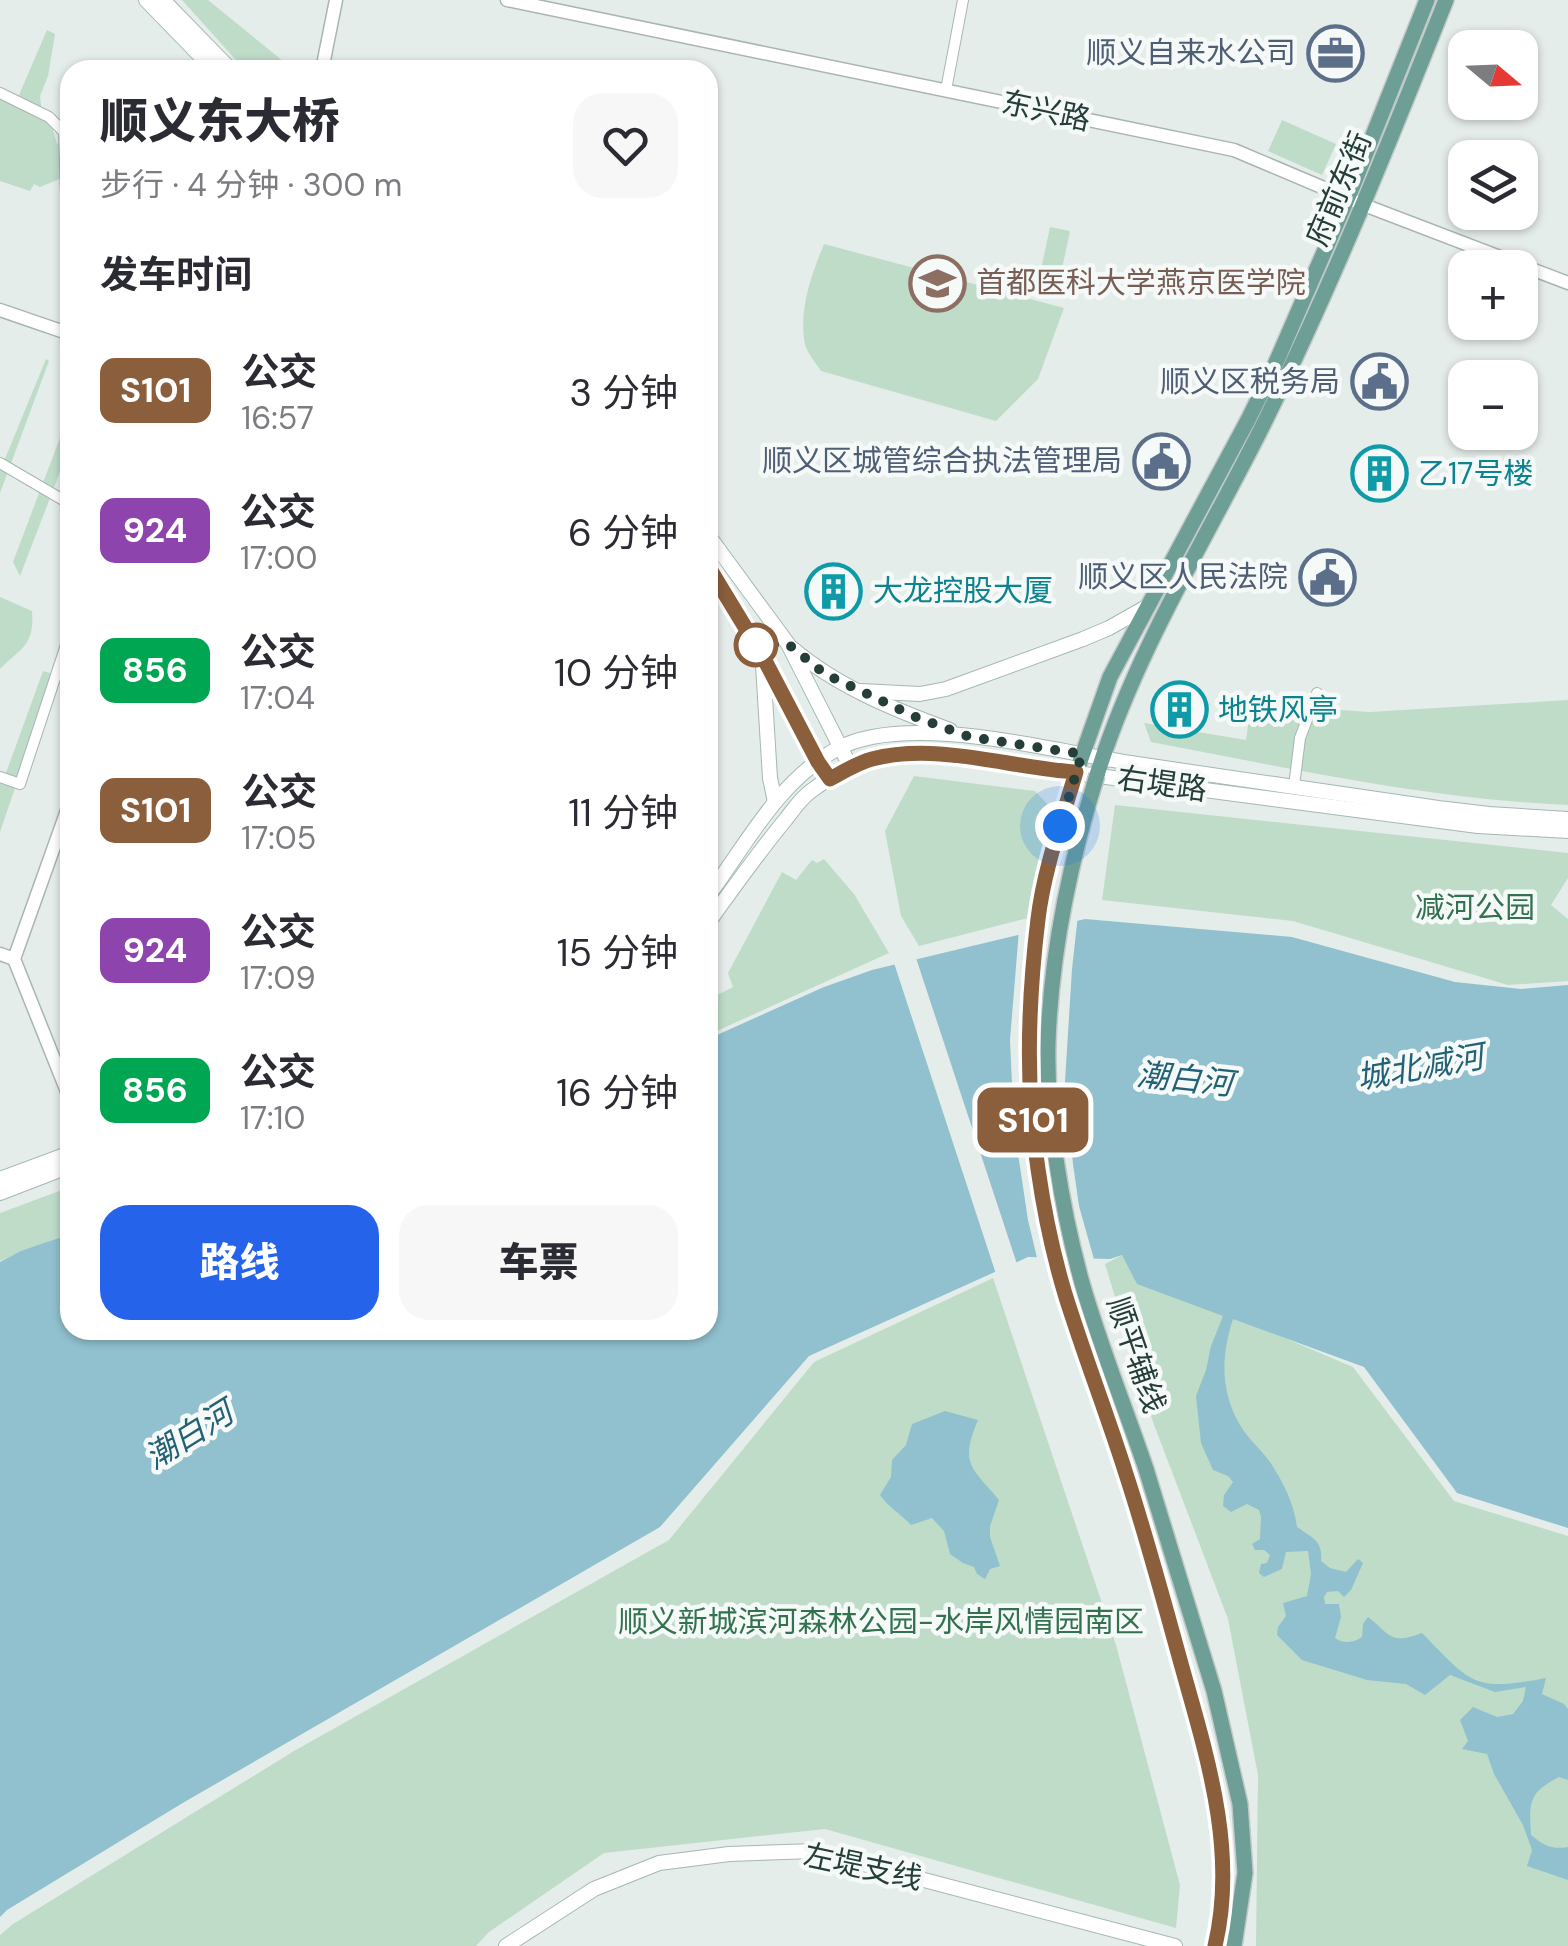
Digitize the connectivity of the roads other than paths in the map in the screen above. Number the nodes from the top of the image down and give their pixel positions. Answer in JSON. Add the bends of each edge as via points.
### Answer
{"nodes":[{"id":1,"x":146,"y":0,"type":"edge"},
{"id":2,"x":163,"y":0,"type":"edge"},
{"id":3,"x":336,"y":0,"type":"edge"},
{"id":4,"x":506,"y":0,"type":"edge"},
{"id":5,"x":963,"y":0,"type":"edge"},
{"id":6,"x":1427,"y":0,"type":"edge"},
{"id":7,"x":1446,"y":0,"type":"edge"},
{"id":8,"x":204,"y":60,"type":"edge"},
{"id":9,"x":221,"y":60,"type":"edge"},
{"id":10,"x":324,"y":60,"type":"edge"},
{"id":11,"x":946,"y":90,"type":"junction"},
{"id":12,"x":0,"y":92,"type":"edge"},
{"id":13,"x":60,"y":128,"type":"edge"},
{"id":14,"x":1347,"y":198,"type":"junction"},
{"id":15,"x":1364,"y":204,"type":"junction"},
{"id":16,"x":1568,"y":283,"type":"edge"},
{"id":17,"x":0,"y":310,"type":"edge"},
{"id":18,"x":60,"y":331,"type":"edge"},
{"id":19,"x":0,"y":463,"type":"edge"},
{"id":20,"x":60,"y":498,"type":"edge"},
{"id":21,"x":718,"y":549,"type":"edge"},
{"id":22,"x":718,"y":582,"type":"edge"},
{"id":23,"x":1148,"y":606,"type":"junction"},
{"id":24,"x":788,"y":644,"type":"junction"},
{"id":25,"x":762,"y":655,"type":"junction"},
{"id":26,"x":60,"y":668,"type":"edge"},
{"id":27,"x":861,"y":691,"type":"junction"},
{"id":28,"x":1317,"y":693,"type":"dead end"},
{"id":29,"x":970,"y":737,"type":"junction"},
{"id":30,"x":839,"y":748,"type":"junction"},
{"id":31,"x":1082,"y":754,"type":"junction"},
{"id":32,"x":1102,"y":758,"type":"junction"},
{"id":33,"x":818,"y":762,"type":"junction"},
{"id":34,"x":850,"y":768,"type":"junction"},
{"id":35,"x":1076,"y":772,"type":"junction"},
{"id":36,"x":1097,"y":776,"type":"junction"},
{"id":37,"x":0,"y":777,"type":"edge"},
{"id":38,"x":830,"y":779,"type":"junction"},
{"id":39,"x":1294,"y":786,"type":"junction"},
{"id":40,"x":775,"y":802,"type":"junction"},
{"id":41,"x":1568,"y":819,"type":"edge"},
{"id":42,"x":60,"y":830,"type":"edge"},
{"id":43,"x":1568,"y":831,"type":"edge"},
{"id":44,"x":718,"y":882,"type":"edge"},
{"id":45,"x":718,"y":909,"type":"edge"},
{"id":46,"x":0,"y":954,"type":"edge"},
{"id":47,"x":14,"y":959,"type":"junction"},
{"id":48,"x":60,"y":1073,"type":"edge"},
{"id":49,"x":60,"y":1157,"type":"edge"},
{"id":50,"x":60,"y":1170,"type":"edge"},
{"id":51,"x":0,"y":1179,"type":"edge"},
{"id":52,"x":0,"y":1193,"type":"edge"},
{"id":53,"x":506,"y":1946,"type":"edge"},
{"id":54,"x":1175,"y":1946,"type":"edge"},
{"id":55,"x":1215,"y":1946,"type":"edge"},
{"id":56,"x":1234,"y":1946,"type":"edge"}],
"edges":[{"from":1,"to":8,"type":"main road"},
{"from":2,"to":9,"type":"main road"},
{"from":3,"to":10,"type":"street"},
{"from":4,"to":11,"type":"street","name":"东兴路"},
{"from":5,"to":11,"type":"street"},
{"from":6,"to":14,"type":"main road","name":"府前东街"},
{"from":7,"to":15,"type":"main road","name":"府前东街"},
{"from":11,"to":14,"type":"street","name":"东兴路","via":[[1234,150]]},
{"from":12,"to":13,"type":"street"},
{"from":14,"to":15,"type":"street","name":"东兴路"},
{"from":14,"to":23,"type":"main road","name":"府前东街","via":[[1256,405]]},
{"from":15,"to":16,"type":"street","name":"东兴路"},
{"from":15,"to":32,"type":"main road","name":"府前东街"},
{"from":17,"to":18,"type":"street"},
{"from":19,"to":20,"type":"street"},
{"from":21,"to":24,"type":"main road"},
{"from":22,"to":25,"type":"main road"},
{"from":23,"to":27,"type":"main road","via":[[1083,639],[946,689]]},
{"from":23,"to":31,"type":"main road","name":"府前东街","via":[[1110,677]]},
{"from":24,"to":27,"type":"main road","via":[[825,674]]},
{"from":24,"to":30,"type":"main road"},
{"from":25,"to":33,"type":"main road"},
{"from":25,"to":40,"type":"main road"},
{"from":26,"to":37,"type":"street","via":[[20,784]]},
{"from":27,"to":29,"type":"main road"},
{"from":28,"to":39,"type":"street","via":[[1300,738]]},
{"from":29,"to":30,"type":"main road","name":"右堤路","via":[[893,734]]},
{"from":29,"to":31,"type":"main road","name":"右堤路"},
{"from":30,"to":33,"type":"main road","name":"右堤路"},
{"from":30,"to":34,"type":"main road"},
{"from":31,"to":32,"type":"main road","name":"右堤路"},
{"from":31,"to":35,"type":"main road","name":"府前东街"},
{"from":32,"to":36,"type":"main road","name":"府前东街"},
{"from":32,"to":39,"type":"main road","name":"右堤路"},
{"from":33,"to":38,"type":"main road"},
{"from":33,"to":40,"type":"main road","name":"右堤路"},
{"from":34,"to":35,"type":"main road","name":"右堤路","via":[[900,754],[937,754]]},
{"from":34,"to":38,"type":"main road","name":"右堤路"},
{"from":35,"to":36,"type":"main road","name":"右堤路"},
{"from":35,"to":55,"type":"main road","name":"顺平辅线","bridge":true,"via":[[1038,917],[1030,1030],[1037,1166],[1064,1291],[1126,1474],[1208,1764],[1222,1832]]},
{"from":36,"to":43,"type":"main road","name":"右堤路","via":[[1478,826]]},
{"from":36,"to":56,"type":"main road","name":"顺平辅线","bridge":true,"via":[[1073,858],[1052,978],[1052,1120],[1083,1285],[1214,1691],[1240,1804],[1244,1873]]},
{"from":38,"to":45,"type":"main road","name":"右堤路","via":[[808,793]]},
{"from":39,"to":41,"type":"main road","name":"右堤路"},
{"from":40,"to":44,"type":"main road","name":"右堤路"},
{"from":42,"to":47,"type":"street"},
{"from":46,"to":47,"type":"street"},
{"from":47,"to":48,"type":"street"},
{"from":49,"to":51,"type":"main road"},
{"from":50,"to":52,"type":"main road"},
{"from":53,"to":54,"type":"main road","name":"左堤支线","via":[[594,1889],[659,1863],[814,1851]]}]}
